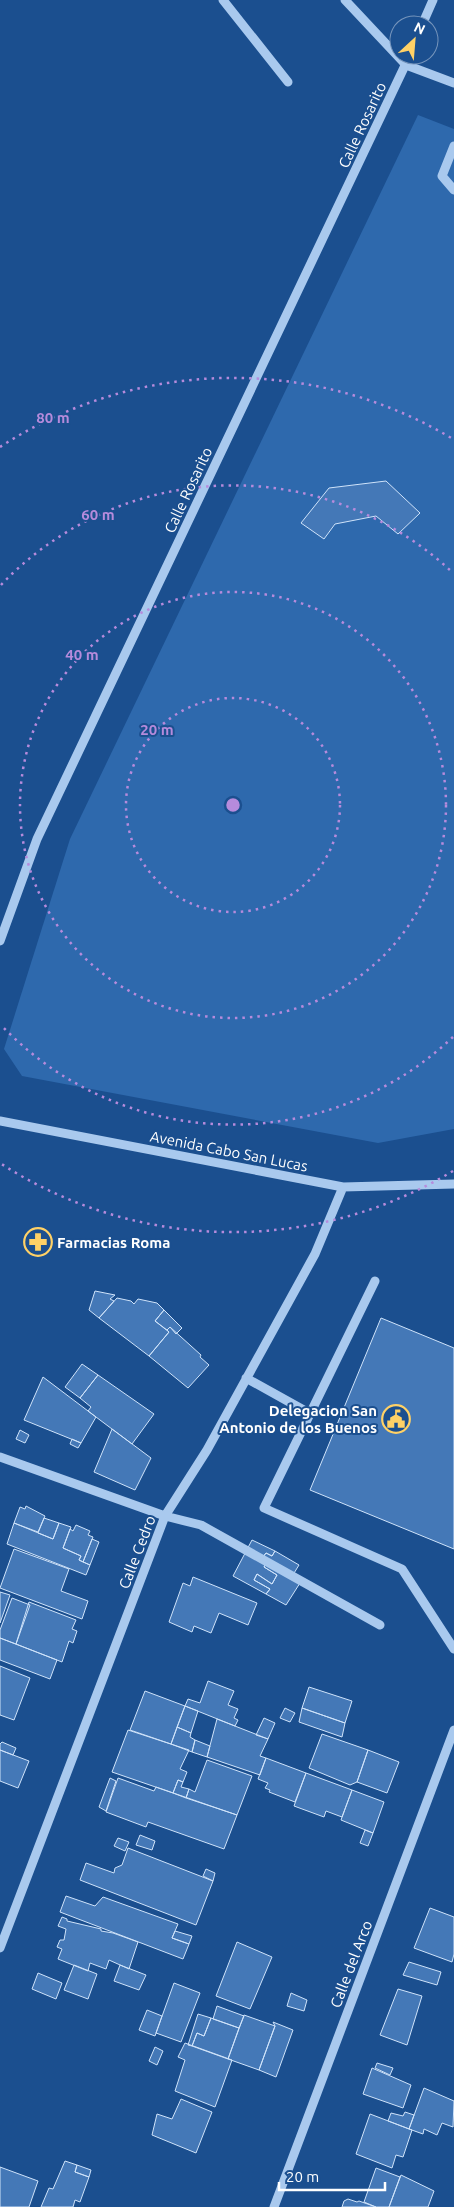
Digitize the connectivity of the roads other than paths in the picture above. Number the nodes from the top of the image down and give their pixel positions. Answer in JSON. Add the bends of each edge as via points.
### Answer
{"nodes":[{"id":1,"x":223,"y":0,"type":"edge"},
{"id":2,"x":345,"y":0,"type":"edge"},
{"id":3,"x":433,"y":0,"type":"edge"},
{"id":4,"x":426,"y":15,"type":"edge"},
{"id":5,"x":389,"y":47,"type":"edge"},
{"id":6,"x":406,"y":65,"type":"joint"},
{"id":7,"x":288,"y":82,"type":"dead end"},
{"id":8,"x":454,"y":83,"type":"edge"},
{"id":9,"x":454,"y":146,"type":"edge"},
{"id":10,"x":454,"y":190,"type":"edge"},
{"id":11,"x":0,"y":941,"type":"edge"},
{"id":12,"x":0,"y":1121,"type":"edge"},
{"id":13,"x":454,"y":1184,"type":"edge"},
{"id":14,"x":343,"y":1187,"type":"junction"},
{"id":15,"x":375,"y":1281,"type":"dead end"},
{"id":16,"x":246,"y":1378,"type":"junction"},
{"id":17,"x":309,"y":1414,"type":"junction"},
{"id":18,"x":0,"y":1457,"type":"edge"},
{"id":19,"x":165,"y":1516,"type":"junction"},
{"id":20,"x":380,"y":1625,"type":"dead end"},
{"id":21,"x":454,"y":1650,"type":"edge"},
{"id":22,"x":454,"y":1730,"type":"edge"},
{"id":23,"x":0,"y":1948,"type":"edge"},
{"id":24,"x":274,"y":2207,"type":"edge"}],
"edges":[{"from":1,"to":7,"type":"street"},
{"from":2,"to":5,"type":"street"},
{"from":3,"to":4,"type":"street"},
{"from":6,"to":8,"type":"street"},
{"from":6,"to":11,"type":"street","name":"Calle Rosarito","via":[[37,839]]},
{"from":9,"to":10,"type":"street","via":[[442,176]]},
{"from":12,"to":14,"type":"street","name":"Avenida Cabo San Lucas"},
{"from":13,"to":14,"type":"street","name":"Avenida Cabo San Lucas"},
{"from":14,"to":16,"type":"street","name":"Calle Cedro","via":[[315,1254]]},
{"from":15,"to":17,"type":"street"},
{"from":16,"to":17,"type":"street"},
{"from":16,"to":19,"type":"street","name":"Calle Cedro","via":[[207,1450]]},
{"from":17,"to":21,"type":"street","via":[[264,1508],[402,1569]]},
{"from":18,"to":19,"type":"street"},
{"from":19,"to":20,"type":"street","via":[[201,1526]]},
{"from":19,"to":23,"type":"street","name":"Calle Cedro"},
{"from":22,"to":24,"type":"street","name":"Calle del Arco"}]}
